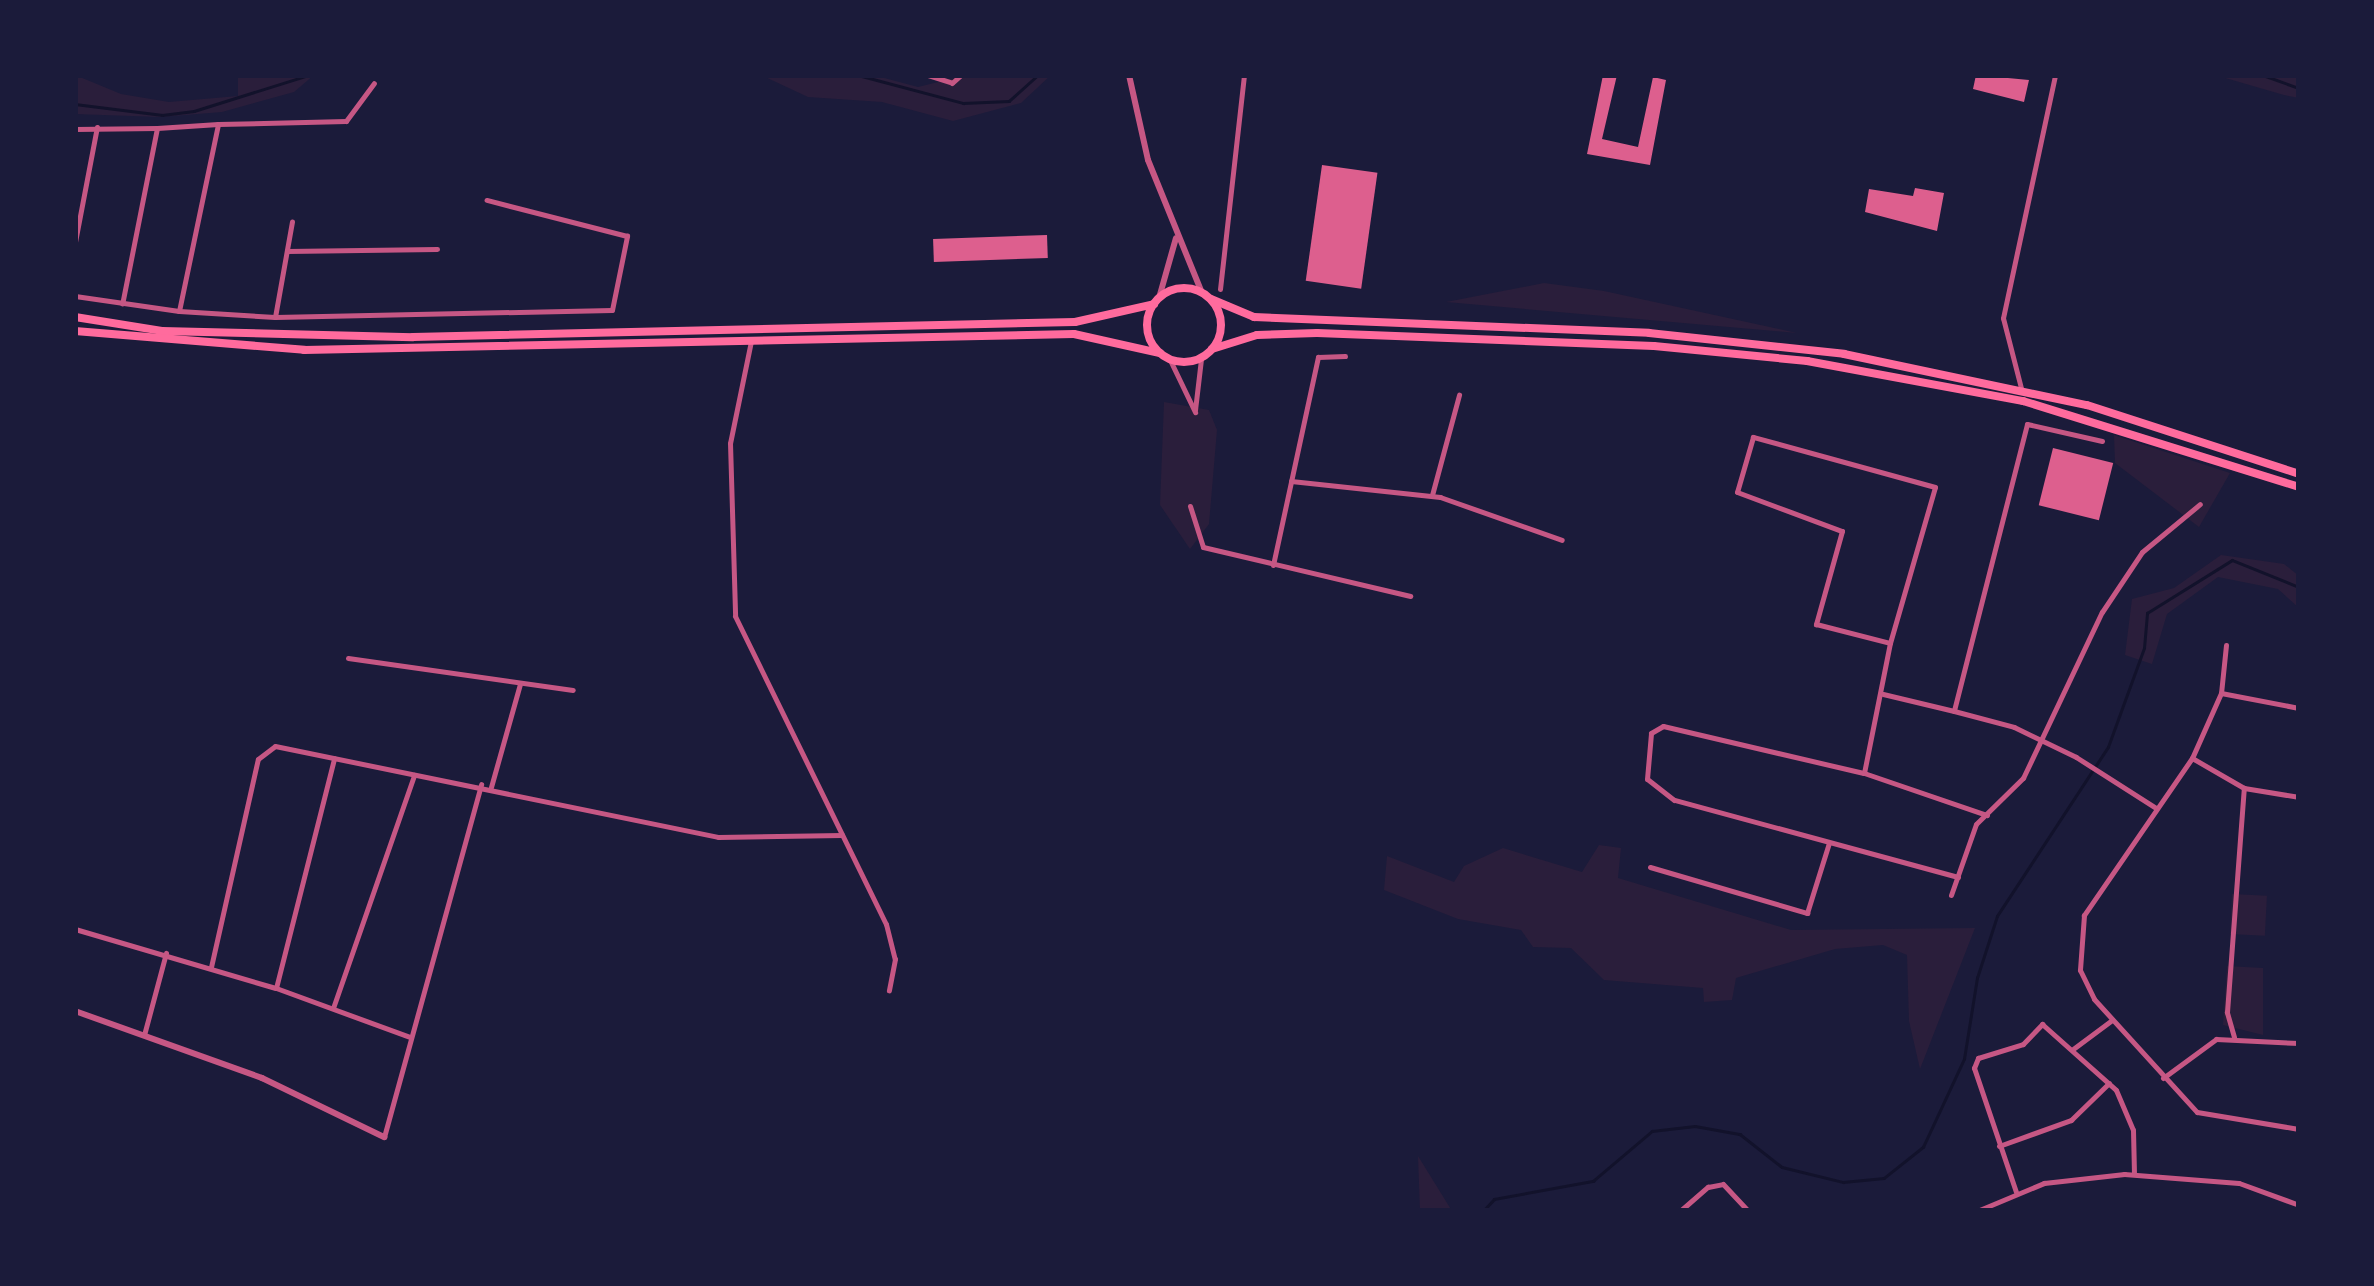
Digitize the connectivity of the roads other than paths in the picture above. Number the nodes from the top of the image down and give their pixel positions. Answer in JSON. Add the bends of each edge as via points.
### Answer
{"nodes":[{"id":1,"x":928,"y":75,"type":"edge"},
{"id":2,"x":962,"y":75,"type":"edge"},
{"id":3,"x":1129,"y":75,"type":"edge"},
{"id":4,"x":1244,"y":75,"type":"edge"},
{"id":5,"x":2055,"y":75,"type":"edge"},
{"id":6,"x":374,"y":84,"type":"dead end"},
{"id":7,"x":218,"y":124,"type":"junction"},
{"id":8,"x":98,"y":126,"type":"junction"},
{"id":9,"x":157,"y":128,"type":"junction"},
{"id":10,"x":75,"y":129,"type":"edge"},
{"id":11,"x":487,"y":200,"type":"dead end"},
{"id":12,"x":292,"y":222,"type":"dead end"},
{"id":13,"x":1176,"y":238,"type":"junction"},
{"id":14,"x":75,"y":242,"type":"edge"},
{"id":15,"x":436,"y":249,"type":"dead end"},
{"id":16,"x":287,"y":252,"type":"junction"},
{"id":17,"x":1220,"y":289,"type":"dead end"},
{"id":18,"x":1202,"y":292,"type":"junction"},
{"id":19,"x":75,"y":296,"type":"edge"},
{"id":20,"x":1211,"y":300,"type":"junction"},
{"id":21,"x":1156,"y":301,"type":"junction"},
{"id":22,"x":122,"y":304,"type":"junction"},
{"id":23,"x":180,"y":311,"type":"junction"},
{"id":24,"x":75,"y":315,"type":"edge"},
{"id":25,"x":275,"y":317,"type":"junction"},
{"id":26,"x":75,"y":330,"type":"edge"},
{"id":27,"x":752,"y":342,"type":"junction"},
{"id":28,"x":1212,"y":349,"type":"junction"},
{"id":29,"x":1160,"y":353,"type":"junction"},
{"id":30,"x":1346,"y":356,"type":"dead end"},
{"id":31,"x":1201,"y":358,"type":"junction"},
{"id":32,"x":1170,"y":360,"type":"junction"},
{"id":33,"x":2021,"y":388,"type":"junction"},
{"id":34,"x":1459,"y":395,"type":"dead end"},
{"id":35,"x":2102,"y":442,"type":"dead end"},
{"id":36,"x":2299,"y":474,"type":"edge"},
{"id":37,"x":1291,"y":481,"type":"junction"},
{"id":38,"x":2299,"y":487,"type":"edge"},
{"id":39,"x":1432,"y":495,"type":"junction"},
{"id":40,"x":2200,"y":504,"type":"dead end"},
{"id":41,"x":1190,"y":506,"type":"dead end"},
{"id":42,"x":1562,"y":540,"type":"dead end"},
{"id":43,"x":1273,"y":565,"type":"junction"},
{"id":44,"x":1410,"y":596,"type":"dead end"},
{"id":45,"x":1890,"y":642,"type":"junction"},
{"id":46,"x":2226,"y":646,"type":"dead end"},
{"id":47,"x":348,"y":658,"type":"dead end"},
{"id":48,"x":520,"y":682,"type":"junction"},
{"id":49,"x":572,"y":690,"type":"dead end"},
{"id":50,"x":1882,"y":694,"type":"junction"},
{"id":51,"x":2221,"y":694,"type":"junction"},
{"id":52,"x":2299,"y":708,"type":"edge"},
{"id":53,"x":1954,"y":711,"type":"junction"},
{"id":54,"x":2037,"y":738,"type":"junction"},
{"id":55,"x":334,"y":757,"type":"junction"},
{"id":56,"x":2192,"y":758,"type":"junction"},
{"id":57,"x":415,"y":773,"type":"junction"},
{"id":58,"x":1864,"y":773,"type":"junction"},
{"id":59,"x":482,"y":784,"type":"junction"},
{"id":60,"x":491,"y":787,"type":"junction"},
{"id":61,"x":2244,"y":788,"type":"junction"},
{"id":62,"x":2299,"y":797,"type":"edge"},
{"id":63,"x":2156,"y":808,"type":"junction"},
{"id":64,"x":1987,"y":814,"type":"junction"},
{"id":65,"x":842,"y":836,"type":"junction"},
{"id":66,"x":1829,"y":843,"type":"junction"},
{"id":67,"x":1650,"y":867,"type":"dead end"},
{"id":68,"x":1958,"y":877,"type":"junction"},
{"id":69,"x":1951,"y":895,"type":"dead end"},
{"id":70,"x":75,"y":929,"type":"edge"},
{"id":71,"x":166,"y":953,"type":"junction"},
{"id":72,"x":211,"y":967,"type":"junction"},
{"id":73,"x":276,"y":988,"type":"junction"},
{"id":74,"x":888,"y":990,"type":"dead end"},
{"id":75,"x":333,"y":1008,"type":"junction"},
{"id":76,"x":75,"y":1011,"type":"edge"},
{"id":77,"x":2112,"y":1020,"type":"junction"},
{"id":78,"x":144,"y":1036,"type":"junction"},
{"id":79,"x":2234,"y":1036,"type":"junction"},
{"id":80,"x":410,"y":1037,"type":"junction"},
{"id":81,"x":2299,"y":1043,"type":"edge"},
{"id":82,"x":2072,"y":1050,"type":"junction"},
{"id":83,"x":2164,"y":1078,"type":"junction"},
{"id":84,"x":2109,"y":1084,"type":"junction"},
{"id":85,"x":2299,"y":1128,"type":"edge"},
{"id":86,"x":384,"y":1138,"type":"joint"},
{"id":87,"x":1998,"y":1146,"type":"junction"},
{"id":88,"x":2134,"y":1174,"type":"junction"},
{"id":89,"x":2016,"y":1192,"type":"junction"},
{"id":90,"x":2299,"y":1205,"type":"edge"},
{"id":91,"x":1680,"y":1211,"type":"edge"},
{"id":92,"x":1748,"y":1211,"type":"edge"},
{"id":93,"x":1977,"y":1211,"type":"edge"}],
"edges":[{"from":1,"to":2,"type":"street","via":[[952,83]]},
{"from":3,"to":13,"type":"street"},
{"from":4,"to":17,"type":"street"},
{"from":5,"to":33,"type":"street","via":[[2004,318]]},
{"from":6,"to":7,"type":"street","via":[[346,121]]},
{"from":7,"to":9,"type":"street"},
{"from":7,"to":23,"type":"street"},
{"from":8,"to":9,"type":"street"},
{"from":8,"to":10,"type":"street"},
{"from":8,"to":14,"type":"street"},
{"from":9,"to":22,"type":"street"},
{"from":11,"to":25,"type":"street","via":[[626,236],[612,310]]},
{"from":12,"to":16,"type":"street"},
{"from":13,"to":18,"type":"street"},
{"from":13,"to":21,"type":"street"},
{"from":15,"to":16,"type":"street"},
{"from":16,"to":25,"type":"street"},
{"from":18,"to":20,"type":"highway"},
{"from":18,"to":21,"type":"highway","via":[[1180,288]]},
{"from":19,"to":22,"type":"street"},
{"from":20,"to":28,"type":"highway","via":[[1222,322]]},
{"from":20,"to":33,"type":"highway","via":[[1270,318],[1771,345]]},
{"from":21,"to":24,"type":"highway","via":[[1075,322],[356,338],[141,329]]},
{"from":21,"to":29,"type":"highway","via":[[1147,324]]},
{"from":22,"to":23,"type":"street"},
{"from":23,"to":25,"type":"street"},
{"from":26,"to":27,"type":"highway","via":[[304,350]]},
{"from":27,"to":29,"type":"highway","via":[[1074,334]]},
{"from":27,"to":65,"type":"street","via":[[730,443],[735,616]]},
{"from":28,"to":31,"type":"highway"},
{"from":28,"to":38,"type":"highway","via":[[1257,335],[1317,333],[1654,346],[1808,361],[2022,401],[2181,445]]},
{"from":29,"to":32,"type":"highway"},
{"from":30,"to":37,"type":"street","via":[[1318,357]]},
{"from":31,"to":32,"type":"highway"},
{"from":31,"to":32,"type":"street","via":[[1195,412]]},
{"from":33,"to":36,"type":"highway"},
{"from":34,"to":39,"type":"street"},
{"from":35,"to":53,"type":"street","via":[[2027,424]]},
{"from":37,"to":39,"type":"street"},
{"from":37,"to":43,"type":"street"},
{"from":39,"to":42,"type":"street"},
{"from":40,"to":54,"type":"street","via":[[2142,552],[2102,612]]},
{"from":41,"to":43,"type":"street","via":[[1203,547]]},
{"from":43,"to":44,"type":"street"},
{"from":45,"to":45,"type":"street","via":[[1816,624],[1842,531],[1738,492],[1753,436],[1934,484]]},
{"from":45,"to":50,"type":"street"},
{"from":46,"to":51,"type":"street"},
{"from":47,"to":48,"type":"street"},
{"from":48,"to":49,"type":"street"},
{"from":48,"to":60,"type":"street"},
{"from":50,"to":53,"type":"street"},
{"from":50,"to":58,"type":"street"},
{"from":51,"to":52,"type":"street"},
{"from":51,"to":56,"type":"street"},
{"from":53,"to":54,"type":"street"},
{"from":54,"to":63,"type":"street"},
{"from":54,"to":64,"type":"street","via":[[2023,778]]},
{"from":55,"to":57,"type":"street"},
{"from":55,"to":72,"type":"street","via":[[275,746],[258,758]]},
{"from":55,"to":73,"type":"street"},
{"from":56,"to":61,"type":"street"},
{"from":56,"to":63,"type":"street"},
{"from":57,"to":59,"type":"street"},
{"from":57,"to":75,"type":"street"},
{"from":58,"to":64,"type":"street"},
{"from":58,"to":66,"type":"street","via":[[1662,726],[1651,733],[1647,779],[1674,800]]},
{"from":59,"to":60,"type":"street"},
{"from":59,"to":80,"type":"street"},
{"from":60,"to":65,"type":"street","via":[[718,837]]},
{"from":61,"to":62,"type":"street"},
{"from":61,"to":79,"type":"street","via":[[2227,1012]]},
{"from":63,"to":77,"type":"street","via":[[2094,896],[2079,932],[2085,986]]},
{"from":64,"to":68,"type":"street","via":[[1976,824]]},
{"from":65,"to":74,"type":"street","via":[[886,924],[895,959]]},
{"from":66,"to":67,"type":"street","via":[[1807,914]]},
{"from":66,"to":68,"type":"street"},
{"from":68,"to":69,"type":"street"},
{"from":70,"to":71,"type":"street"},
{"from":71,"to":72,"type":"street"},
{"from":71,"to":78,"type":"street"},
{"from":72,"to":73,"type":"street"},
{"from":73,"to":75,"type":"street"},
{"from":75,"to":80,"type":"street"},
{"from":76,"to":78,"type":"street"},
{"from":77,"to":82,"type":"street"},
{"from":77,"to":83,"type":"street"},
{"from":78,"to":86,"type":"street","via":[[262,1078]]},
{"from":79,"to":81,"type":"street"},
{"from":79,"to":83,"type":"street","via":[[2201,1046]]},
{"from":80,"to":86,"type":"street"},
{"from":82,"to":84,"type":"street"},
{"from":82,"to":87,"type":"street","via":[[2042,1024],[2016,1048],[1978,1058],[1974,1068]]},
{"from":83,"to":85,"type":"street","via":[[2197,1112],[2218,1120]]},
{"from":84,"to":87,"type":"street","via":[[2070,1120]]},
{"from":84,"to":88,"type":"street","via":[[2129,1112]]},
{"from":87,"to":89,"type":"street"},
{"from":88,"to":89,"type":"street"},
{"from":88,"to":90,"type":"street","via":[[2239,1184]]},
{"from":89,"to":93,"type":"street"},
{"from":91,"to":92,"type":"street","via":[[1708,1187],[1723,1184]]}]}
